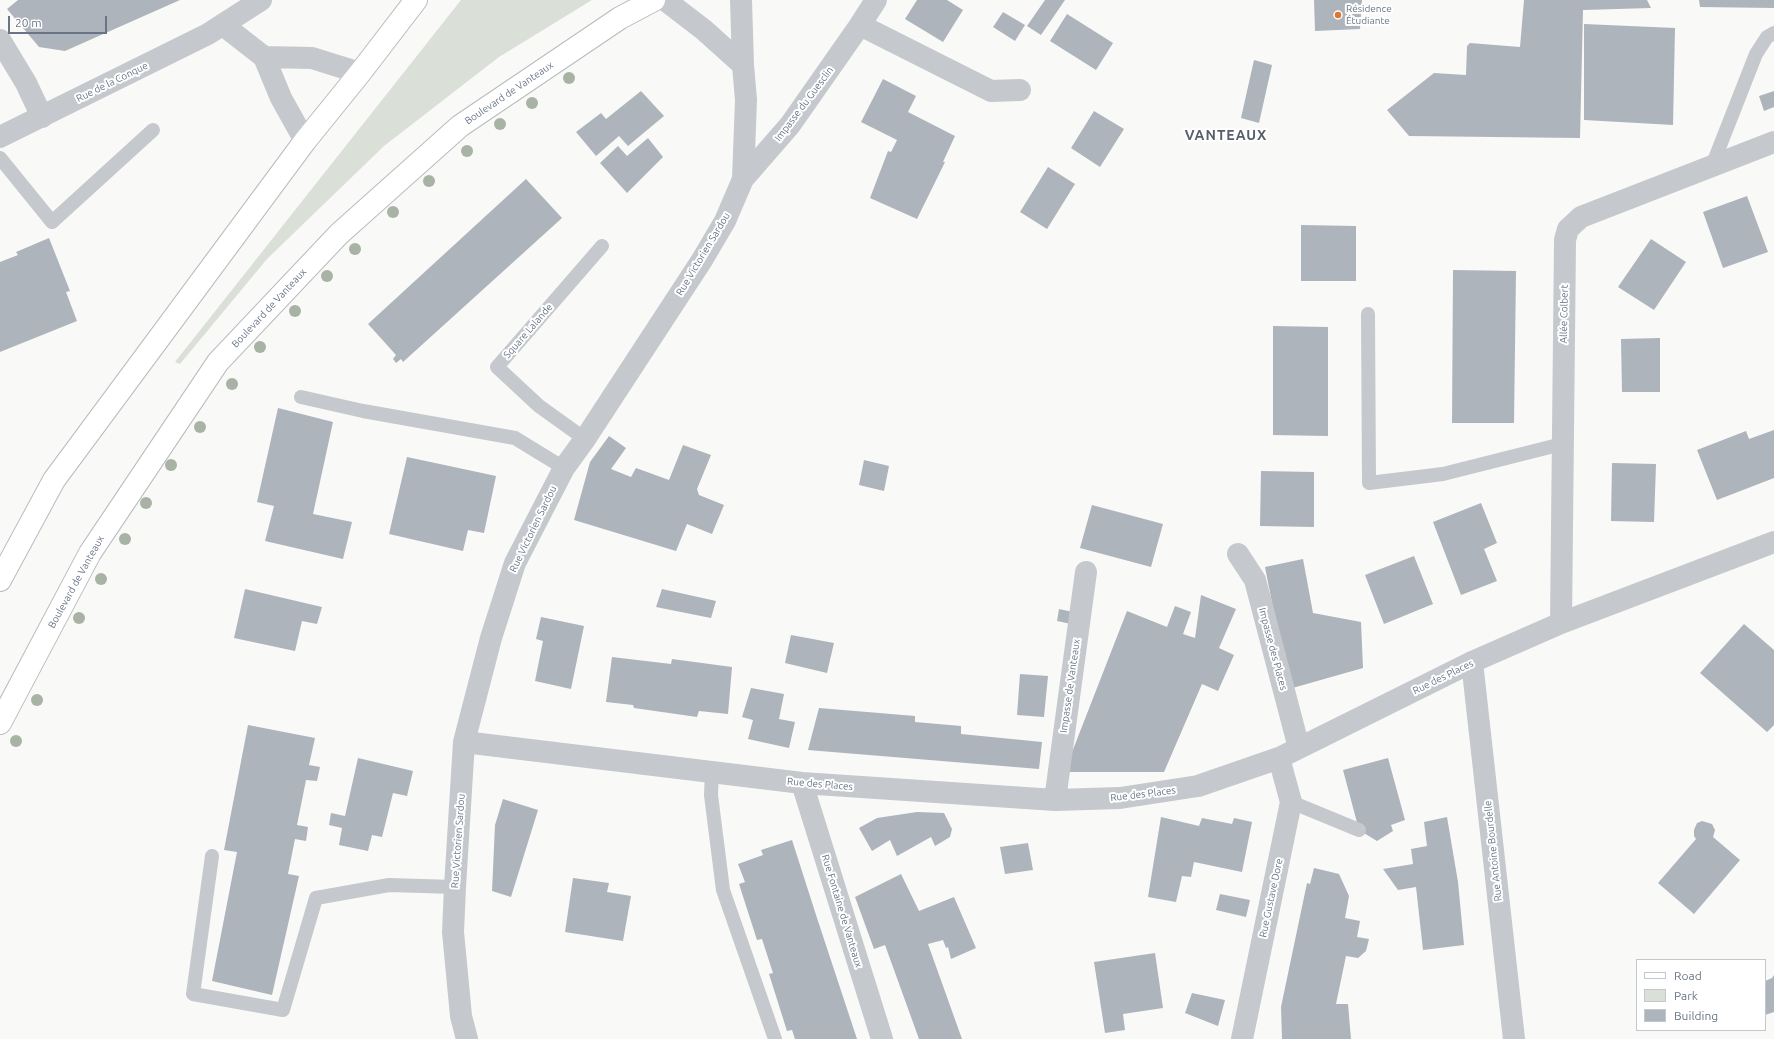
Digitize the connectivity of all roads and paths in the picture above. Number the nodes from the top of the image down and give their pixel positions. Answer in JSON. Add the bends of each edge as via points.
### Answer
{"nodes":[{"id":1,"x":261,"y":0,"type":"edge"},
{"id":2,"x":416,"y":0,"type":"edge"},
{"id":3,"x":654,"y":0,"type":"edge"},
{"id":4,"x":665,"y":0,"type":"edge"},
{"id":5,"x":741,"y":0,"type":"edge"},
{"id":6,"x":876,"y":0,"type":"edge"},
{"id":7,"x":223,"y":25,"type":"junction"},
{"id":8,"x":860,"y":25,"type":"junction"},
{"id":9,"x":1774,"y":33,"type":"edge"},
{"id":10,"x":0,"y":40,"type":"edge"},
{"id":11,"x":264,"y":56,"type":"junction"},
{"id":12,"x":743,"y":65,"type":"junction"},
{"id":13,"x":360,"y":74,"type":"junction"},
{"id":14,"x":1020,"y":90,"type":"dead end"},
{"id":15,"x":42,"y":117,"type":"junction"},
{"id":16,"x":153,"y":130,"type":"dead end"},
{"id":17,"x":0,"y":137,"type":"edge"},
{"id":18,"x":305,"y":140,"type":"junction"},
{"id":19,"x":1774,"y":142,"type":"edge"},
{"id":20,"x":0,"y":158,"type":"edge"},
{"id":21,"x":1712,"y":166,"type":"junction"},
{"id":22,"x":743,"y":179,"type":"junction"},
{"id":23,"x":602,"y":246,"type":"dead end"},
{"id":24,"x":1368,"y":314,"type":"dead end"},
{"id":25,"x":301,"y":397,"type":"dead end"},
{"id":26,"x":585,"y":439,"type":"junction"},
{"id":27,"x":1562,"y":444,"type":"junction"},
{"id":28,"x":564,"y":468,"type":"junction"},
{"id":29,"x":1774,"y":542,"type":"edge"},
{"id":30,"x":1238,"y":554,"type":"dead end"},
{"id":31,"x":1086,"y":572,"type":"dead end"},
{"id":32,"x":0,"y":580,"type":"edge"},
{"id":33,"x":1562,"y":623,"type":"junction"},
{"id":34,"x":1472,"y":662,"type":"junction"},
{"id":35,"x":0,"y":723,"type":"edge"},
{"id":36,"x":464,"y":742,"type":"junction"},
{"id":37,"x":1300,"y":748,"type":"junction"},
{"id":38,"x":1279,"y":758,"type":"junction"},
{"id":39,"x":712,"y":772,"type":"junction"},
{"id":40,"x":802,"y":782,"type":"junction"},
{"id":41,"x":1055,"y":800,"type":"junction"},
{"id":42,"x":1291,"y":802,"type":"junction"},
{"id":43,"x":1359,"y":830,"type":"dead end"},
{"id":44,"x":212,"y":856,"type":"dead end"},
{"id":45,"x":455,"y":887,"type":"junction"},
{"id":46,"x":467,"y":1039,"type":"edge"},
{"id":47,"x":775,"y":1039,"type":"edge"},
{"id":48,"x":882,"y":1039,"type":"edge"},
{"id":49,"x":1242,"y":1039,"type":"edge"},
{"id":50,"x":1514,"y":1039,"type":"edge"}],
"edges":[{"from":1,"to":7,"type":"street","name":"Rue de la Conque"},
{"from":2,"to":13,"type":"main road"},
{"from":3,"to":35,"type":"main road","name":"Boulevard de Vanteaux","via":[[620,18],[460,126],[339,234],[218,362],[90,553]]},
{"from":4,"to":12,"type":"street"},
{"from":5,"to":12,"type":"street","name":"Rue Victorien Sardou"},
{"from":6,"to":8,"type":"street","name":"Impasse du Guesclin"},
{"from":7,"to":11,"type":"street"},
{"from":7,"to":15,"type":"street","name":"Rue de la Conque"},
{"from":8,"to":14,"type":"street","via":[[991,91]]},
{"from":8,"to":22,"type":"street","name":"Impasse du Guesclin","via":[[790,125]]},
{"from":9,"to":21,"type":"lane","via":[[1767,37],[1756,54]]},
{"from":10,"to":15,"type":"street","via":[[26,83]]},
{"from":11,"to":13,"type":"street","via":[[312,58]]},
{"from":11,"to":18,"type":"street","via":[[281,98]]},
{"from":12,"to":22,"type":"street","name":"Rue Victorien Sardou","via":[[746,100]]},
{"from":13,"to":18,"type":"main road"},
{"from":15,"to":17,"type":"street","name":"Rue de la Conque"},
{"from":16,"to":20,"type":"lane","via":[[52,222]]},
{"from":18,"to":32,"type":"main road","via":[[54,480]]},
{"from":19,"to":21,"type":"street","name":"Allée Colbert"},
{"from":21,"to":27,"type":"street","name":"Allée Colbert","via":[[1581,218],[1568,229],[1565,240]]},
{"from":22,"to":26,"type":"street","name":"Rue Victorien Sardou","via":[[725,221],[702,260]]},
{"from":23,"to":26,"type":"lane","name":"Square Lalande","via":[[497,367],[539,406]]},
{"from":24,"to":27,"type":"lane","via":[[1369,483],[1442,474]]},
{"from":25,"to":28,"type":"lane","via":[[363,411],[515,438]]},
{"from":26,"to":28,"type":"street","name":"Rue Victorien Sardou"},
{"from":27,"to":33,"type":"street","name":"Allée Colbert"},
{"from":28,"to":36,"type":"street","name":"Rue Victorien Sardou","via":[[515,563],[491,638]]},
{"from":29,"to":33,"type":"street","name":"Rue des Places"},
{"from":30,"to":37,"type":"street","name":"Impasse des Places","via":[[1255,580]]},
{"from":31,"to":41,"type":"street","name":"Impasse de Vanteaux"},
{"from":33,"to":34,"type":"street","name":"Rue des Places"},
{"from":34,"to":37,"type":"street","name":"Rue des Places"},
{"from":34,"to":50,"type":"street","name":"Rue Antoine Bourdelle"},
{"from":36,"to":39,"type":"street","name":"Rue des Places"},
{"from":36,"to":45,"type":"street","name":"Rue Victorien Sardou"},
{"from":37,"to":38,"type":"street","name":"Rue des Places"},
{"from":38,"to":41,"type":"street","name":"Rue des Places","via":[[1198,786],[1120,798]]},
{"from":38,"to":42,"type":"street","name":"Rue Gustave Dore"},
{"from":39,"to":40,"type":"street","name":"Rue des Places"},
{"from":39,"to":47,"type":"lane","via":[[711,795],[723,890]]},
{"from":40,"to":41,"type":"street","name":"Rue des Places"},
{"from":40,"to":48,"type":"street","name":"Rue Fontaine de Vanteaux"},
{"from":42,"to":43,"type":"lane"},
{"from":42,"to":49,"type":"street","name":"Rue Gustave Dore"},
{"from":44,"to":45,"type":"lane","via":[[193,994],[283,1010],[316,898],[389,885]]},
{"from":45,"to":46,"type":"street","name":"Rue Victorien Sardou","via":[[453,932],[461,1016]]}]}
